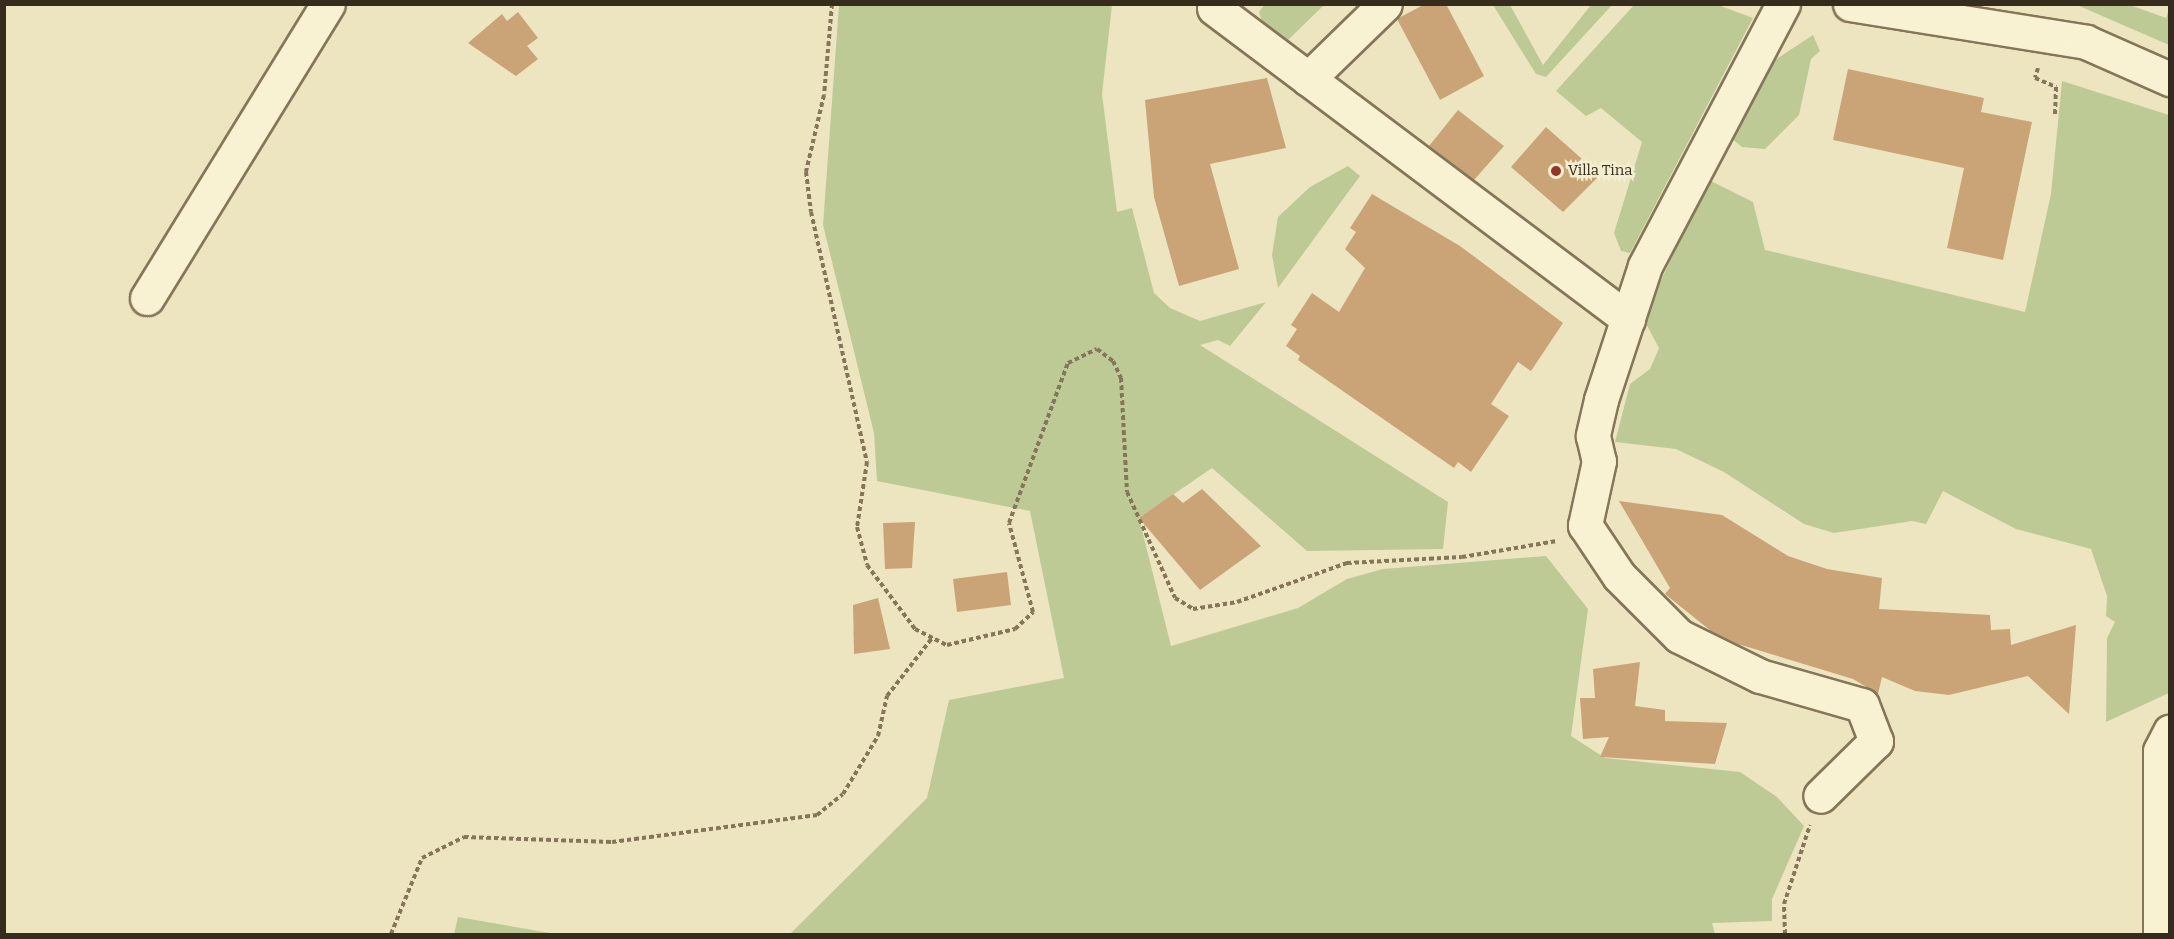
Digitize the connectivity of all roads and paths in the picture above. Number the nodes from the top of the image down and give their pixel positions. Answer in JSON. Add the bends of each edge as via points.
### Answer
{"nodes":[{"id":1,"x":328,"y":4,"type":"edge"},
{"id":2,"x":832,"y":4,"type":"edge"},
{"id":3,"x":1385,"y":4,"type":"edge"},
{"id":4,"x":1783,"y":4,"type":"edge"},
{"id":5,"x":1850,"y":4,"type":"edge"},
{"id":6,"x":1214,"y":8,"type":"dead end"},
{"id":7,"x":2035,"y":78,"type":"dead end"},
{"id":8,"x":1308,"y":79,"type":"junction"},
{"id":9,"x":2169,"y":79,"type":"edge"},
{"id":10,"x":2055,"y":114,"type":"dead end"},
{"id":11,"x":147,"y":298,"type":"dead end"},
{"id":12,"x":1628,"y":319,"type":"junction"},
{"id":13,"x":1585,"y":525,"type":"junction"},
{"id":14,"x":933,"y":637,"type":"junction"},
{"id":15,"x":2169,"y":731,"type":"edge"},
{"id":16,"x":1820,"y":796,"type":"joint"},
{"id":17,"x":391,"y":934,"type":"edge"},
{"id":18,"x":1785,"y":934,"type":"edge"},
{"id":19,"x":2160,"y":934,"type":"edge"}],
"edges":[{"from":1,"to":11,"type":"street"},
{"from":2,"to":14,"type":"path","via":[[824,95],[806,172],[867,462],[857,527],[867,564],[915,628]]},
{"from":3,"to":8,"type":"street"},
{"from":4,"to":12,"type":"street","via":[[1645,266]]},
{"from":5,"to":9,"type":"street","via":[[2086,42]]},
{"from":6,"to":8,"type":"street"},
{"from":7,"to":10,"type":"path","via":[[2056,87]]},
{"from":8,"to":12,"type":"street"},
{"from":12,"to":13,"type":"street","via":[[1593,436],[1599,461]]},
{"from":13,"to":14,"type":"path","via":[[1547,547],[1347,563],[1237,602],[1193,609],[1175,598],[1127,492],[1120,378],[1113,361],[1097,349],[1068,363],[1009,523],[1033,612],[1015,629],[947,645]]},
{"from":13,"to":16,"type":"street","via":[[1619,576],[1679,636],[1760,676],[1862,705],[1876,741]]},
{"from":14,"to":17,"type":"path","via":[[887,696],[878,736],[843,794],[817,815],[612,842],[464,837],[422,858]]},
{"from":15,"to":19,"type":"street","via":[[2160,751]]},
{"from":16,"to":18,"type":"path","via":[[1784,904]]}]}
